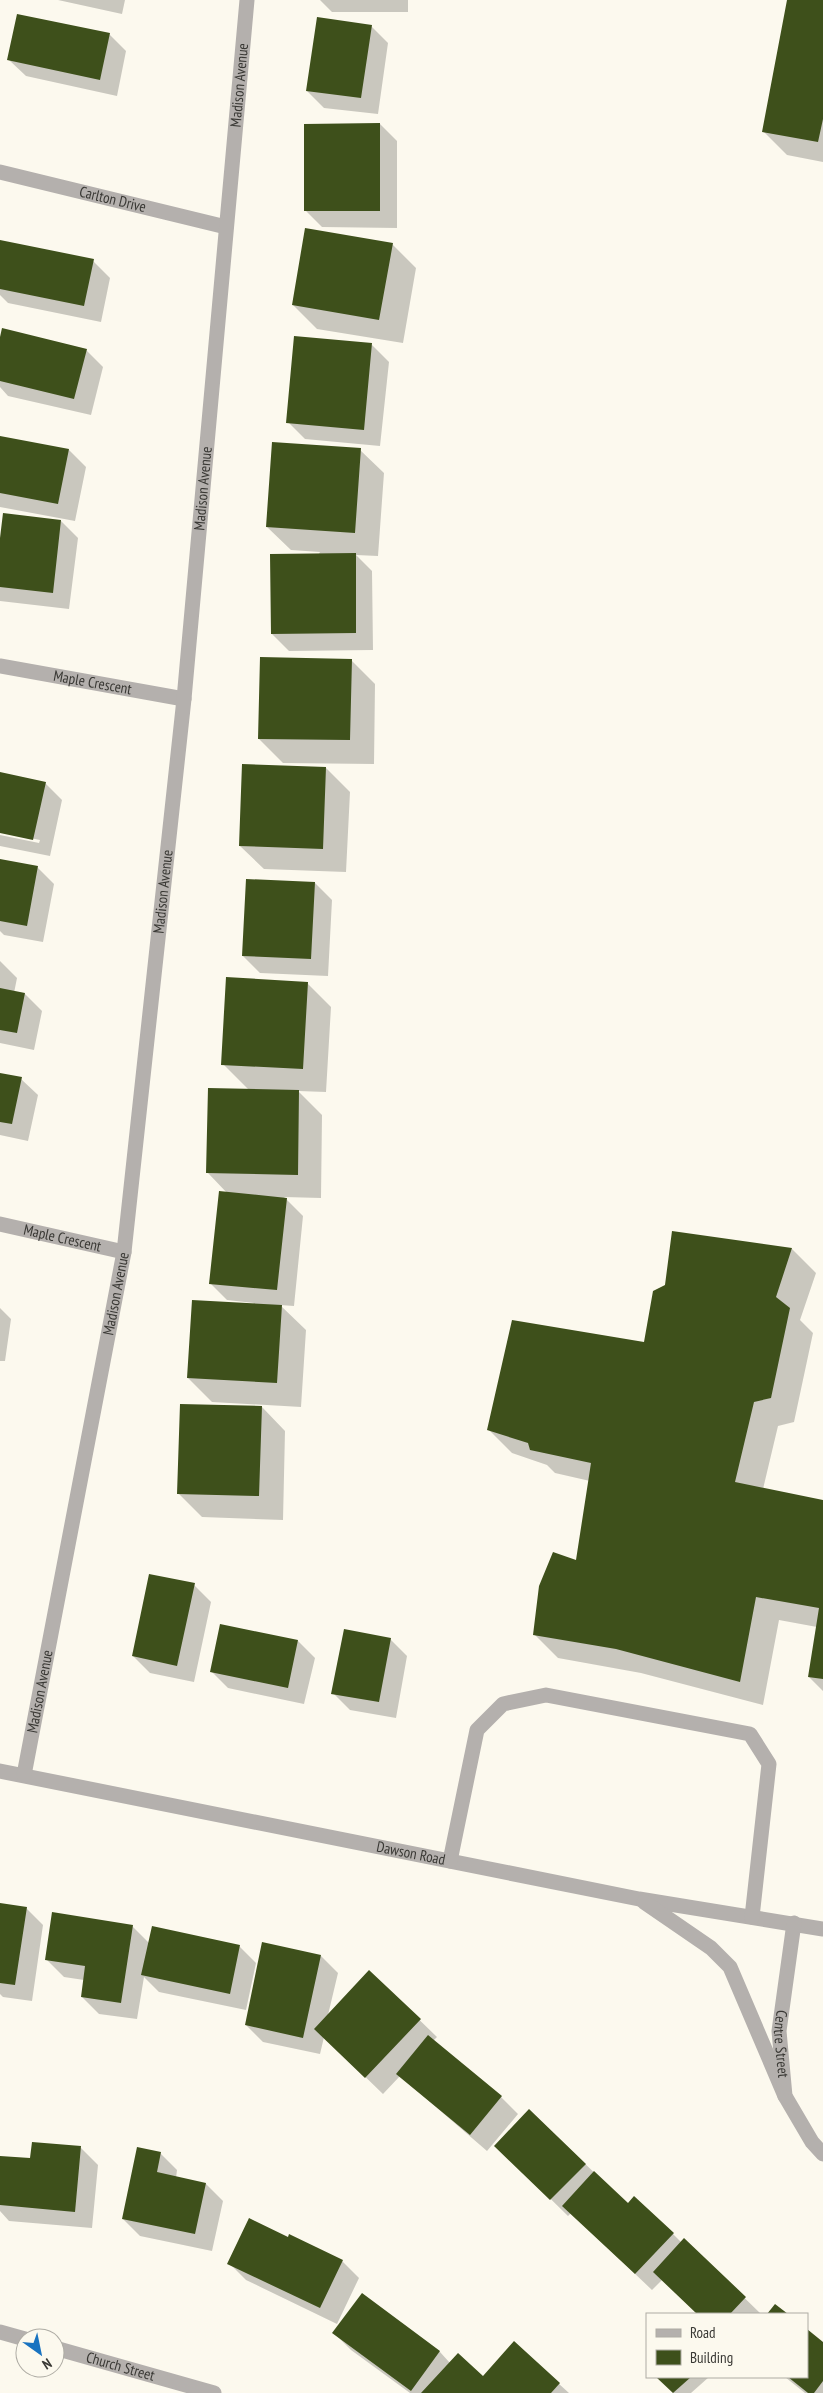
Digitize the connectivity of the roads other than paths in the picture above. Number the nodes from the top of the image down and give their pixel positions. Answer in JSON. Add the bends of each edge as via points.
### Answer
{"nodes":[{"id":1,"x":246,"y":0,"type":"edge"},
{"id":2,"x":0,"y":172,"type":"edge"},
{"id":3,"x":226,"y":227,"type":"junction"},
{"id":4,"x":0,"y":666,"type":"edge"},
{"id":5,"x":184,"y":699,"type":"junction"},
{"id":6,"x":0,"y":1224,"type":"edge"},
{"id":7,"x":124,"y":1252,"type":"junction"},
{"id":8,"x":0,"y":1771,"type":"edge"},
{"id":9,"x":24,"y":1775,"type":"junction"},
{"id":10,"x":450,"y":1861,"type":"junction"},
{"id":11,"x":639,"y":1899,"type":"junction"},
{"id":12,"x":752,"y":1916,"type":"junction"},
{"id":13,"x":794,"y":1923,"type":"junction"},
{"id":14,"x":823,"y":1929,"type":"edge"},
{"id":15,"x":785,"y":2096,"type":"junction"},
{"id":16,"x":823,"y":2154,"type":"edge"},
{"id":17,"x":0,"y":2332,"type":"edge"},
{"id":18,"x":15,"y":2336,"type":"edge"},
{"id":19,"x":65,"y":2351,"type":"edge"},
{"id":20,"x":214,"y":2393,"type":"edge"}],
"edges":[{"from":1,"to":3,"type":"street","name":"Madison Avenue"},
{"from":2,"to":3,"type":"street","name":"Carlton Drive"},
{"from":3,"to":5,"type":"street","name":"Madison Avenue"},
{"from":4,"to":5,"type":"street","name":"Maple Crescent"},
{"from":5,"to":7,"type":"street","name":"Madison Avenue"},
{"from":6,"to":7,"type":"street","name":"Maple Crescent"},
{"from":7,"to":9,"type":"street","name":"Madison Avenue"},
{"from":8,"to":9,"type":"street","name":"Dawson Road"},
{"from":9,"to":10,"type":"street","name":"Dawson Road"},
{"from":10,"to":11,"type":"street","name":"Dawson Road"},
{"from":10,"to":12,"type":"street","via":[[476,1730],[503,1704],[546,1695],[750,1734],[769,1764]]},
{"from":11,"to":12,"type":"street","name":"Dawson Road"},
{"from":11,"to":15,"type":"street","via":[[710,1948],[730,1968]]},
{"from":12,"to":13,"type":"street","name":"Dawson Road"},
{"from":13,"to":14,"type":"street","name":"Dawson Road"},
{"from":13,"to":15,"type":"street","name":"Centre Street","via":[[779,2031]]},
{"from":15,"to":16,"type":"street","name":"Centre Street","via":[[812,2142]]},
{"from":17,"to":18,"type":"street"},
{"from":19,"to":20,"type":"street","name":"Church Street"}]}
